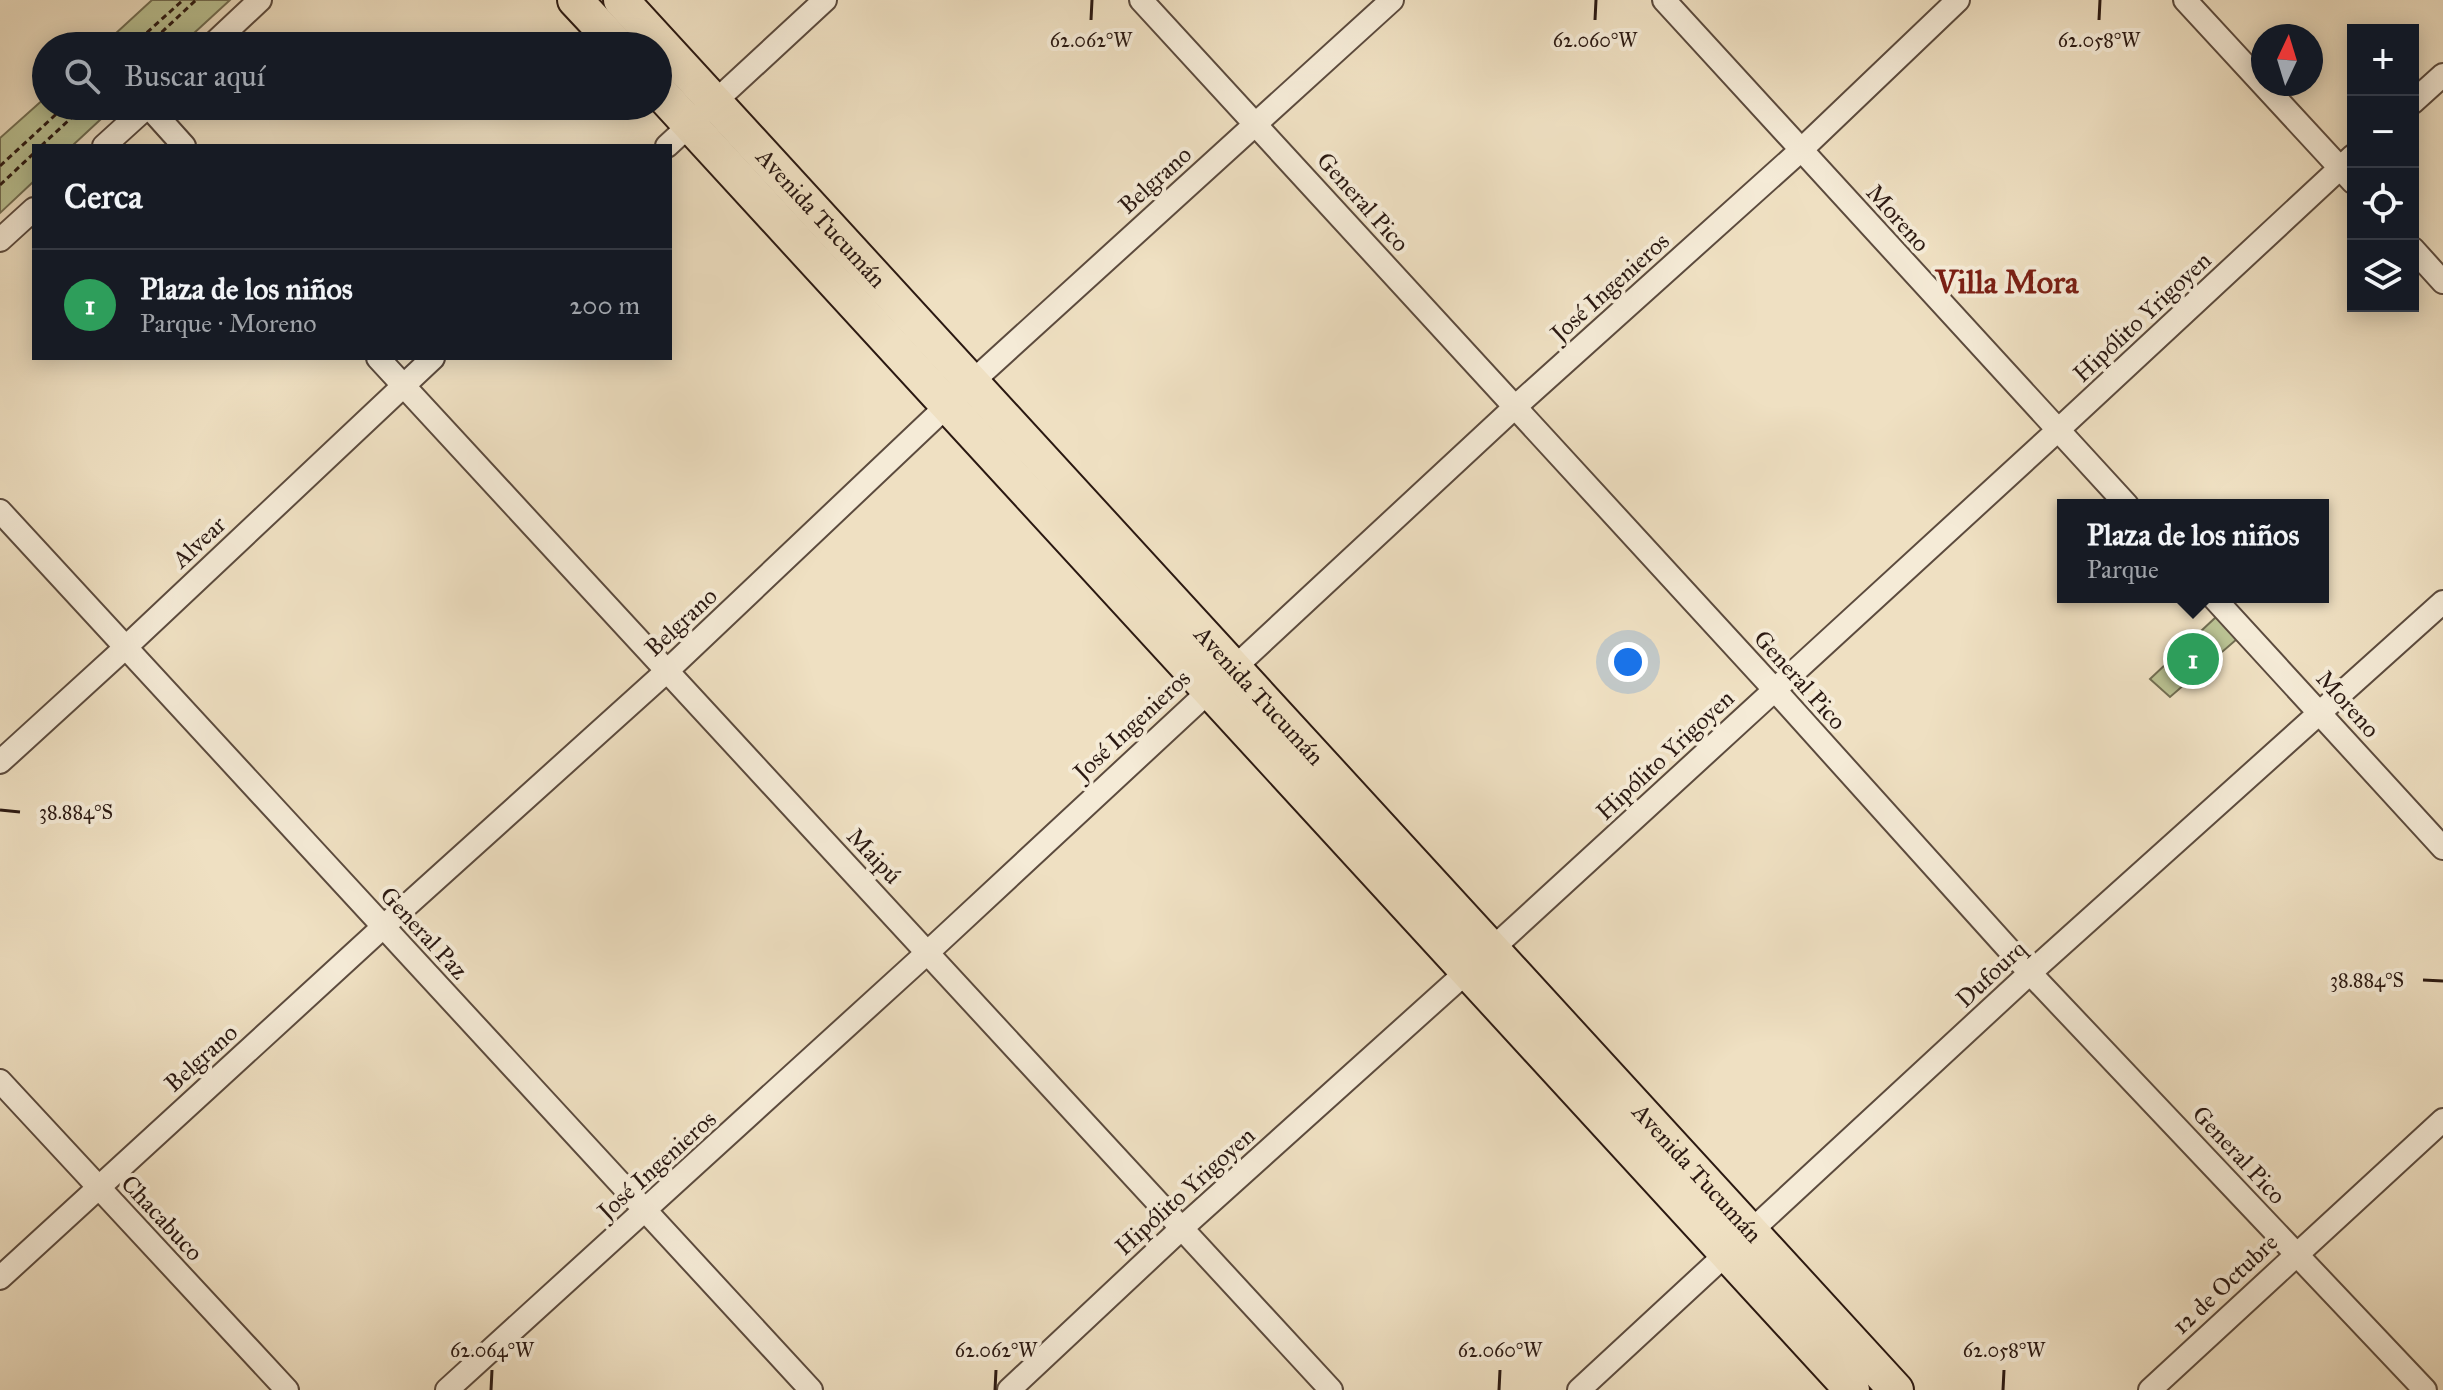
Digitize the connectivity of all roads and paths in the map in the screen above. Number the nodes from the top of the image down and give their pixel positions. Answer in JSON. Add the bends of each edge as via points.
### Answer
{"nodes":[{"id":1,"x":183,"y":0,"type":"edge"},
{"id":2,"x":196,"y":0,"type":"edge"},
{"id":3,"x":260,"y":0,"type":"edge"},
{"id":4,"x":575,"y":0,"type":"edge"},
{"id":5,"x":621,"y":0,"type":"edge"},
{"id":6,"x":825,"y":0,"type":"edge"},
{"id":7,"x":1141,"y":0,"type":"edge"},
{"id":8,"x":1392,"y":0,"type":"edge"},
{"id":9,"x":1664,"y":0,"type":"edge"},
{"id":10,"x":1958,"y":0,"type":"edge"},
{"id":11,"x":2185,"y":0,"type":"edge"},
{"id":12,"x":148,"y":32,"type":"edge"},
{"id":13,"x":162,"y":32,"type":"edge"},
{"id":14,"x":226,"y":32,"type":"edge"},
{"id":15,"x":605,"y":32,"type":"edge"},
{"id":16,"x":639,"y":32,"type":"edge"},
{"id":17,"x":2443,"y":75,"type":"edge"},
{"id":18,"x":672,"y":92,"type":"edge"},
{"id":19,"x":2419,"y":97,"type":"edge"},
{"id":20,"x":672,"y":105,"type":"edge"},
{"id":21,"x":50,"y":120,"type":"edge"},
{"id":22,"x":69,"y":120,"type":"edge"},
{"id":23,"x":133,"y":120,"type":"edge"},
{"id":24,"x":161,"y":120,"type":"edge"},
{"id":25,"x":1256,"y":123,"type":"junction"},
{"id":26,"x":690,"y":124,"type":"edge"},
{"id":27,"x":43,"y":144,"type":"edge"},
{"id":28,"x":106,"y":144,"type":"edge"},
{"id":29,"x":182,"y":144,"type":"edge"},
{"id":30,"x":1801,"y":150,"type":"junction"},
{"id":31,"x":32,"y":155,"type":"edge"},
{"id":32,"x":0,"y":166,"type":"edge"},
{"id":33,"x":2348,"y":168,"type":"edge"},
{"id":34,"x":2347,"y":171,"type":"edge"},
{"id":35,"x":0,"y":185,"type":"edge"},
{"id":36,"x":32,"y":211,"type":"edge"},
{"id":37,"x":0,"y":240,"type":"edge"},
{"id":38,"x":2419,"y":256,"type":"edge"},
{"id":39,"x":2443,"y":282,"type":"edge"},
{"id":40,"x":380,"y":360,"type":"edge"},
{"id":41,"x":431,"y":360,"type":"edge"},
{"id":42,"x":403,"y":385,"type":"junction"},
{"id":43,"x":960,"y":394,"type":"junction"},
{"id":44,"x":1515,"y":407,"type":"junction"},
{"id":45,"x":2057,"y":431,"type":"junction"},
{"id":46,"x":2121,"y":499,"type":"edge"},
{"id":47,"x":0,"y":511,"type":"edge"},
{"id":48,"x":2443,"y":602,"type":"edge"},
{"id":49,"x":2219,"y":603,"type":"edge"},
{"id":50,"x":126,"y":647,"type":"junction"},
{"id":51,"x":668,"y":670,"type":"junction"},
{"id":52,"x":1221,"y":678,"type":"junction"},
{"id":53,"x":1774,"y":689,"type":"junction"},
{"id":54,"x":2321,"y":713,"type":"junction"},
{"id":55,"x":0,"y":762,"type":"edge"},
{"id":56,"x":2443,"y":848,"type":"edge"},
{"id":57,"x":383,"y":927,"type":"junction"},
{"id":58,"x":927,"y":953,"type":"junction"},
{"id":59,"x":1479,"y":960,"type":"junction"},
{"id":60,"x":2030,"y":973,"type":"junction"},
{"id":61,"x":0,"y":1081,"type":"edge"},
{"id":62,"x":2443,"y":1120,"type":"edge"},
{"id":63,"x":98,"y":1188,"type":"junction"},
{"id":64,"x":645,"y":1211,"type":"junction"},
{"id":65,"x":1182,"y":1228,"type":"junction"},
{"id":66,"x":1740,"y":1244,"type":"junction"},
{"id":67,"x":2297,"y":1254,"type":"junction"},
{"id":68,"x":0,"y":1278,"type":"edge"},
{"id":69,"x":287,"y":1390,"type":"edge"},
{"id":70,"x":447,"y":1390,"type":"edge"},
{"id":71,"x":811,"y":1390,"type":"edge"},
{"id":72,"x":1009,"y":1390,"type":"edge"},
{"id":73,"x":1331,"y":1390,"type":"edge"},
{"id":74,"x":1579,"y":1390,"type":"edge"},
{"id":75,"x":1852,"y":1390,"type":"edge"},
{"id":76,"x":1896,"y":1390,"type":"edge"},
{"id":77,"x":2150,"y":1390,"type":"edge"},
{"id":78,"x":2425,"y":1390,"type":"edge"}],
"edges":[{"from":1,"to":12,"type":"path"},
{"from":2,"to":13,"type":"path"},
{"from":3,"to":14,"type":"street"},
{"from":4,"to":15,"type":"main road"},
{"from":5,"to":16,"type":"main road","name":"Avenida Tucumán"},
{"from":6,"to":26,"type":"street"},
{"from":7,"to":25,"type":"street","name":"General Pico"},
{"from":8,"to":25,"type":"street","name":"Belgrano"},
{"from":9,"to":30,"type":"street","name":"Moreno"},
{"from":10,"to":30,"type":"street","name":"José Ingenieros"},
{"from":11,"to":33,"type":"street"},
{"from":17,"to":19,"type":"street"},
{"from":18,"to":26,"type":"main road","name":"Avenida Tucumán"},
{"from":20,"to":26,"type":"main road","name":"Avenida Tucumán"},
{"from":21,"to":32,"type":"path"},
{"from":22,"to":27,"type":"path"},
{"from":23,"to":28,"type":"street"},
{"from":24,"to":29,"type":"street"},
{"from":25,"to":43,"type":"street","name":"Belgrano"},
{"from":25,"to":44,"type":"street","name":"General Pico"},
{"from":26,"to":43,"type":"main road","name":"Avenida Tucumán"},
{"from":30,"to":44,"type":"street","name":"José Ingenieros"},
{"from":30,"to":45,"type":"street","name":"Moreno"},
{"from":31,"to":35,"type":"path"},
{"from":34,"to":45,"type":"street","name":"Hipólito Yrigoyen"},
{"from":36,"to":37,"type":"street"},
{"from":38,"to":39,"type":"street"},
{"from":40,"to":42,"type":"street","name":"Maipú"},
{"from":41,"to":42,"type":"street","name":"Alvear"},
{"from":42,"to":50,"type":"street","name":"Alvear"},
{"from":42,"to":51,"type":"street","name":"Maipú"},
{"from":43,"to":51,"type":"street","name":"Belgrano"},
{"from":43,"to":52,"type":"main road","name":"Avenida Tucumán"},
{"from":44,"to":52,"type":"street","name":"José Ingenieros"},
{"from":44,"to":53,"type":"street","name":"General Pico"},
{"from":45,"to":46,"type":"street","name":"Moreno"},
{"from":45,"to":53,"type":"street","name":"Hipólito Yrigoyen"},
{"from":47,"to":50,"type":"street","name":"General Paz"},
{"from":48,"to":54,"type":"street","name":"Dufourq"},
{"from":49,"to":54,"type":"street","name":"Moreno"},
{"from":50,"to":55,"type":"street","name":"Alvear"},
{"from":50,"to":57,"type":"street","name":"General Paz"},
{"from":51,"to":57,"type":"street","name":"Belgrano"},
{"from":51,"to":58,"type":"street","name":"Maipú"},
{"from":52,"to":58,"type":"street","name":"José Ingenieros"},
{"from":52,"to":59,"type":"main road","name":"Avenida Tucumán"},
{"from":53,"to":59,"type":"street","name":"Hipólito Yrigoyen"},
{"from":53,"to":60,"type":"street","name":"General Pico"},
{"from":54,"to":56,"type":"street","name":"Moreno"},
{"from":54,"to":60,"type":"street","name":"Dufourq"},
{"from":57,"to":63,"type":"street","name":"Belgrano"},
{"from":57,"to":64,"type":"street","name":"General Paz"},
{"from":58,"to":64,"type":"street","name":"José Ingenieros"},
{"from":58,"to":65,"type":"street","name":"Maipú"},
{"from":59,"to":65,"type":"street","name":"Hipólito Yrigoyen"},
{"from":59,"to":66,"type":"main road","name":"Avenida Tucumán"},
{"from":60,"to":66,"type":"street","name":"Dufourq"},
{"from":60,"to":67,"type":"street","name":"General Pico"},
{"from":61,"to":63,"type":"street","name":"Chacabuco"},
{"from":62,"to":67,"type":"street","name":"12 de Octubre"},
{"from":63,"to":68,"type":"street","name":"Belgrano"},
{"from":63,"to":69,"type":"street","name":"Chacabuco"},
{"from":64,"to":70,"type":"street","name":"José Ingenieros"},
{"from":64,"to":71,"type":"street","name":"General Paz"},
{"from":65,"to":72,"type":"street","name":"Hipólito Yrigoyen"},
{"from":65,"to":73,"type":"street","name":"Maipú"},
{"from":66,"to":74,"type":"street","name":"Dufourq"},
{"from":66,"to":75,"type":"main road","name":"Avenida Tucumán"},
{"from":66,"to":76,"type":"main road","name":"Avenida Tucumán"},
{"from":67,"to":77,"type":"street","name":"12 de Octubre"},
{"from":67,"to":78,"type":"street","name":"General Pico"}]}
